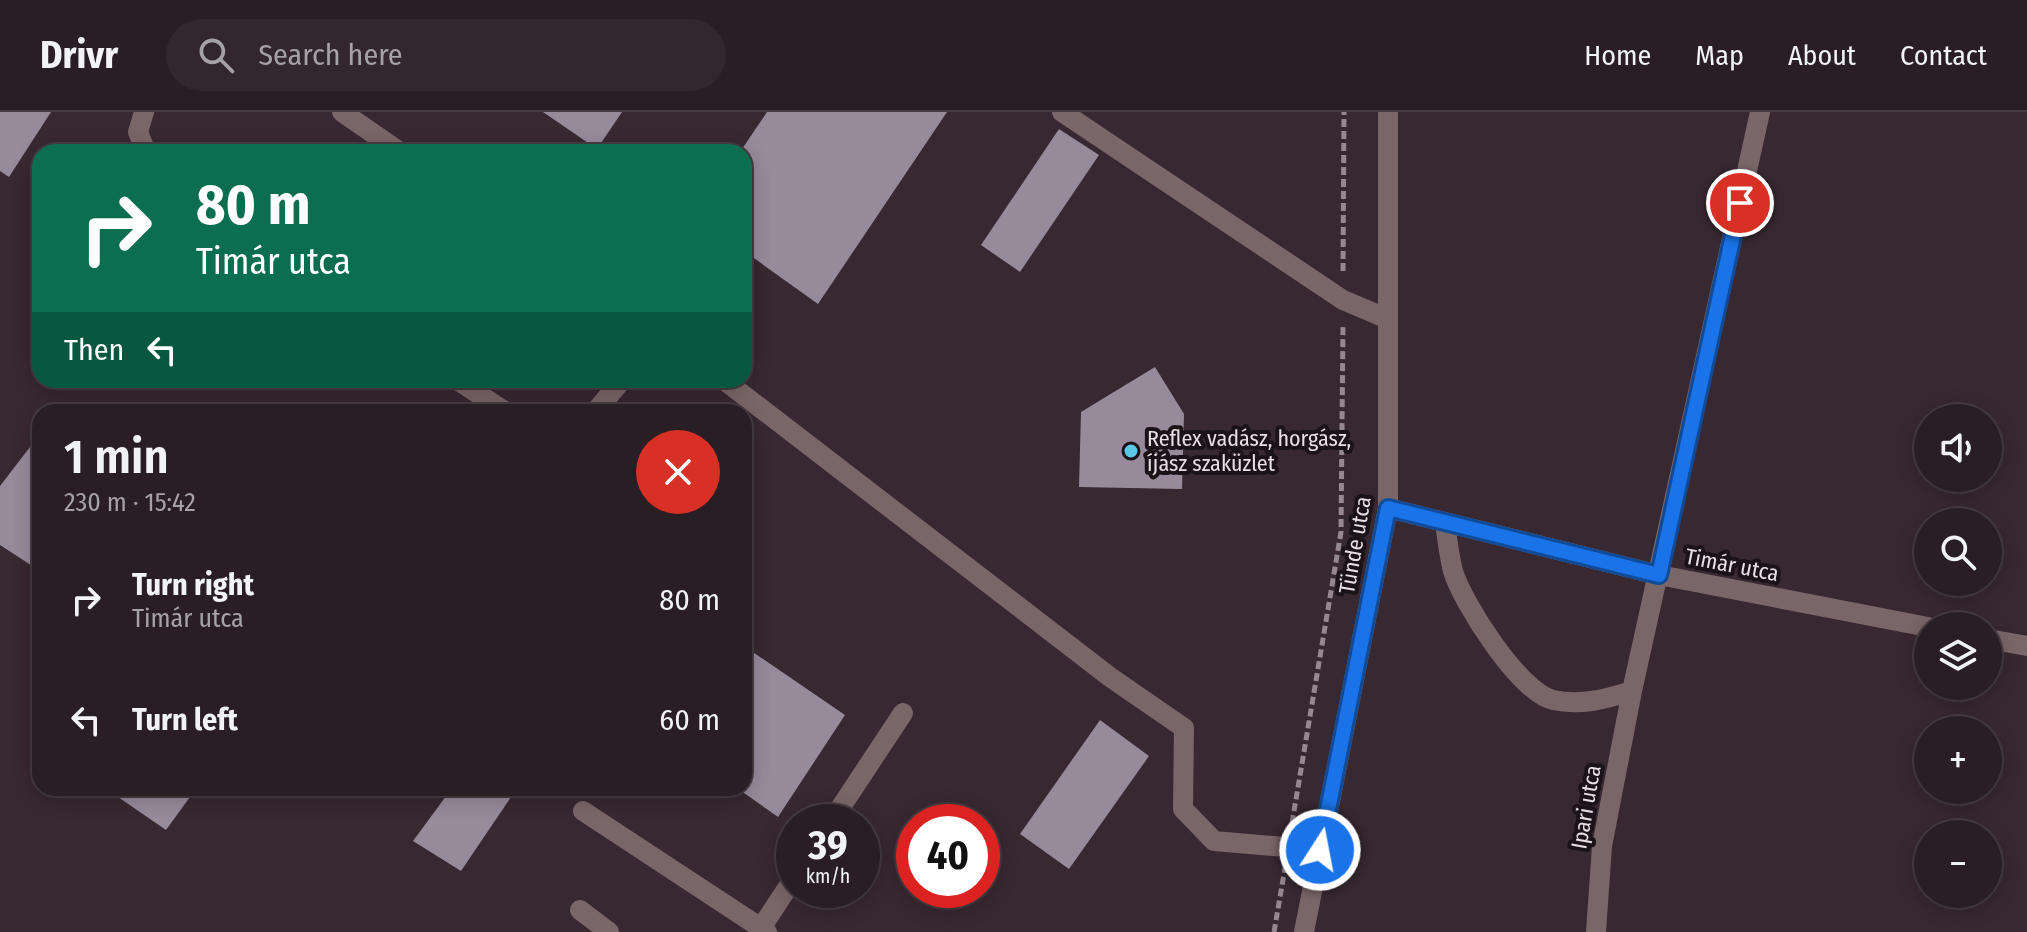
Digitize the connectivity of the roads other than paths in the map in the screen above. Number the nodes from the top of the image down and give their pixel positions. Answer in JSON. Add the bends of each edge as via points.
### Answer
{"nodes":[{"id":1,"x":144,"y":112,"type":"edge"},
{"id":2,"x":342,"y":112,"type":"edge"},
{"id":3,"x":1062,"y":112,"type":"edge"},
{"id":4,"x":1388,"y":112,"type":"edge"},
{"id":5,"x":1760,"y":112,"type":"edge"},
{"id":6,"x":143,"y":144,"type":"edge"},
{"id":7,"x":388,"y":144,"type":"edge"},
{"id":8,"x":1388,"y":319,"type":"junction"},
{"id":9,"x":469,"y":388,"type":"edge"},
{"id":10,"x":615,"y":388,"type":"edge"},
{"id":11,"x":734,"y":388,"type":"edge"},
{"id":12,"x":494,"y":404,"type":"edge"},
{"id":13,"x":602,"y":404,"type":"edge"},
{"id":14,"x":1388,"y":508,"type":"junction"},
{"id":15,"x":1445,"y":522,"type":"junction"},
{"id":16,"x":1659,"y":575,"type":"junction"},
{"id":17,"x":1914,"y":624,"type":"edge"},
{"id":18,"x":2002,"y":642,"type":"edge"},
{"id":19,"x":2027,"y":646,"type":"edge"},
{"id":20,"x":1632,"y":691,"type":"junction"},
{"id":21,"x":903,"y":713,"type":"dead end"},
{"id":22,"x":843,"y":804,"type":"edge"},
{"id":23,"x":583,"y":811,"type":"dead end"},
{"id":24,"x":1320,"y":850,"type":"junction"},
{"id":25,"x":777,"y":908,"type":"edge"},
{"id":26,"x":580,"y":910,"type":"dead end"},
{"id":27,"x":764,"y":930,"type":"edge"},
{"id":28,"x":609,"y":932,"type":"edge"},
{"id":29,"x":1304,"y":932,"type":"edge"},
{"id":30,"x":1596,"y":932,"type":"edge"}],
"edges":[{"from":1,"to":6,"type":"street","via":[[138,132]]},
{"from":2,"to":7,"type":"street"},
{"from":3,"to":8,"type":"street","via":[[1343,300]]},
{"from":4,"to":8,"type":"street","name":"Tünde utca"},
{"from":5,"to":16,"type":"street","name":"Ipari utca"},
{"from":8,"to":14,"type":"street","name":"Tünde utca"},
{"from":9,"to":12,"type":"street"},
{"from":10,"to":13,"type":"street"},
{"from":11,"to":24,"type":"street","via":[[1184,728],[1183,809],[1214,841]]},
{"from":14,"to":15,"type":"street","name":"Timár utca"},
{"from":14,"to":24,"type":"street","name":"Tünde utca"},
{"from":15,"to":16,"type":"street","name":"Timár utca"},
{"from":15,"to":20,"type":"street","via":[[1453,573],[1493,643],[1524,680],[1550,700],[1591,703]]},
{"from":16,"to":17,"type":"street","name":"Timár utca"},
{"from":16,"to":20,"type":"street","name":"Ipari utca"},
{"from":18,"to":19,"type":"street"},
{"from":20,"to":30,"type":"street","name":"Ipari utca","via":[[1602,846]]},
{"from":21,"to":22,"type":"street"},
{"from":23,"to":27,"type":"street"},
{"from":24,"to":29,"type":"street","name":"Tünde utca"},
{"from":25,"to":27,"type":"street"},
{"from":26,"to":28,"type":"street"}]}
